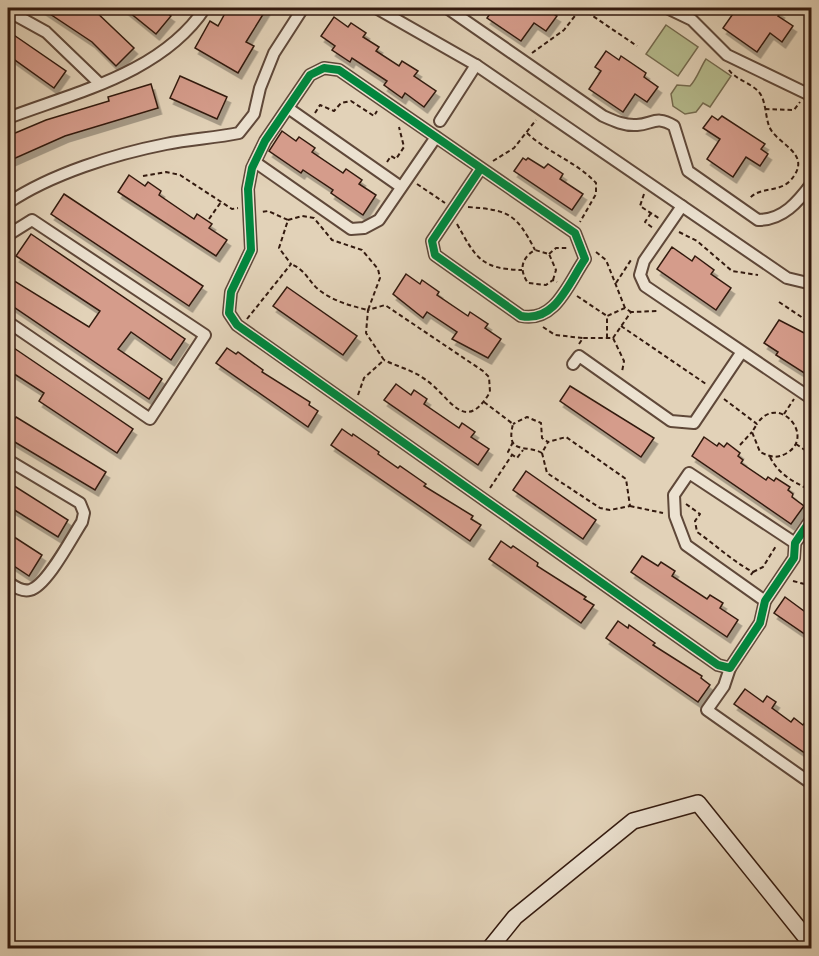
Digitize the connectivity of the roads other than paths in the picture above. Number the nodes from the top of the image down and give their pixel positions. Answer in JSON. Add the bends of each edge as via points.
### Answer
{"nodes":[{"id":1,"x":303,"y":8,"type":"edge"},
{"id":2,"x":376,"y":8,"type":"edge"},
{"id":3,"x":447,"y":8,"type":"edge"},
{"id":4,"x":667,"y":8,"type":"edge"},
{"id":5,"x":200,"y":9,"type":"edge"},
{"id":6,"x":8,"y":11,"type":"edge"},
{"id":7,"x":476,"y":65,"type":"junction"},
{"id":8,"x":99,"y":83,"type":"junction"},
{"id":9,"x":808,"y":95,"type":"edge"},
{"id":10,"x":288,"y":108,"type":"junction"},
{"id":11,"x":8,"y":118,"type":"edge"},
{"id":12,"x":440,"y":121,"type":"dead end"},
{"id":13,"x":436,"y":137,"type":"junction"},
{"id":14,"x":255,"y":162,"type":"junction"},
{"id":15,"x":481,"y":168,"type":"junction"},
{"id":16,"x":404,"y":182,"type":"junction"},
{"id":17,"x":812,"y":183,"type":"edge"},
{"id":18,"x":8,"y":202,"type":"edge"},
{"id":19,"x":682,"y":206,"type":"junction"},
{"id":20,"x":8,"y":235,"type":"edge"},
{"id":21,"x":812,"y":284,"type":"edge"},
{"id":22,"x":8,"y":322,"type":"edge"},
{"id":23,"x":741,"y":353,"type":"junction"},
{"id":24,"x":573,"y":364,"type":"road end"},
{"id":25,"x":812,"y":399,"type":"edge"},
{"id":26,"x":8,"y":460,"type":"edge"},
{"id":27,"x":812,"y":518,"type":"edge"},
{"id":28,"x":795,"y":543,"type":"junction"},
{"id":29,"x":8,"y":582,"type":"edge"},
{"id":30,"x":765,"y":601,"type":"junction"},
{"id":31,"x":730,"y":668,"type":"junction"},
{"id":32,"x":812,"y":784,"type":"edge"},
{"id":33,"x":812,"y":945,"type":"edge"},
{"id":34,"x":490,"y":948,"type":"edge"}],
"edges":[{"from":1,"to":18,"type":"street","via":[[274,53],[254,114],[239,133],[167,144],[100,161]]},
{"from":2,"to":7,"type":"street"},
{"from":3,"to":17,"type":"street","via":[[603,116],[623,124],[665,120],[674,126],[688,171],[758,219],[770,220],[798,203]]},
{"from":4,"to":9,"type":"street","via":[[692,20],[736,60]]},
{"from":5,"to":8,"type":"street","via":[[180,38],[144,65]]},
{"from":6,"to":8,"type":"street","via":[[46,32]]},
{"from":7,"to":12,"type":"street"},
{"from":7,"to":19,"type":"street"},
{"from":8,"to":11,"type":"street"},
{"from":10,"to":13,"type":"street","via":[[310,75],[324,68],[339,70]]},
{"from":10,"to":14,"type":"street"},
{"from":10,"to":16,"type":"street","via":[[380,172]]},
{"from":13,"to":15,"type":"street"},
{"from":13,"to":16,"type":"street"},
{"from":14,"to":16,"type":"street","via":[[351,229],[364,228],[379,220]]},
{"from":14,"to":31,"type":"street","via":[[248,189],[251,250],[231,292],[229,313],[241,328],[718,665]]},
{"from":15,"to":15,"type":"street","via":[[570,229],[582,245],[585,259],[566,288],[550,312],[533,319],[521,316],[435,255],[432,241]]},
{"from":19,"to":21,"type":"street","via":[[787,278]]},
{"from":19,"to":23,"type":"street","via":[[644,261],[640,275],[645,286]]},
{"from":20,"to":22,"type":"street","via":[[32,220],[205,335],[150,419]]},
{"from":23,"to":24,"type":"street","via":[[694,423],[683,424],[671,421],[579,356]]},
{"from":23,"to":25,"type":"street"},
{"from":26,"to":29,"type":"street","via":[[80,503],[84,513],[41,584],[29,590]]},
{"from":27,"to":28,"type":"street"},
{"from":28,"to":30,"type":"street","via":[[794,558]]},
{"from":28,"to":30,"type":"street","via":[[689,473],[674,495],[675,516],[686,545]]},
{"from":30,"to":31,"type":"street","via":[[760,623]]},
{"from":31,"to":32,"type":"street","via":[[724,686],[707,710]]},
{"from":33,"to":34,"type":"street","via":[[698,803],[633,821],[515,917]]}]}
